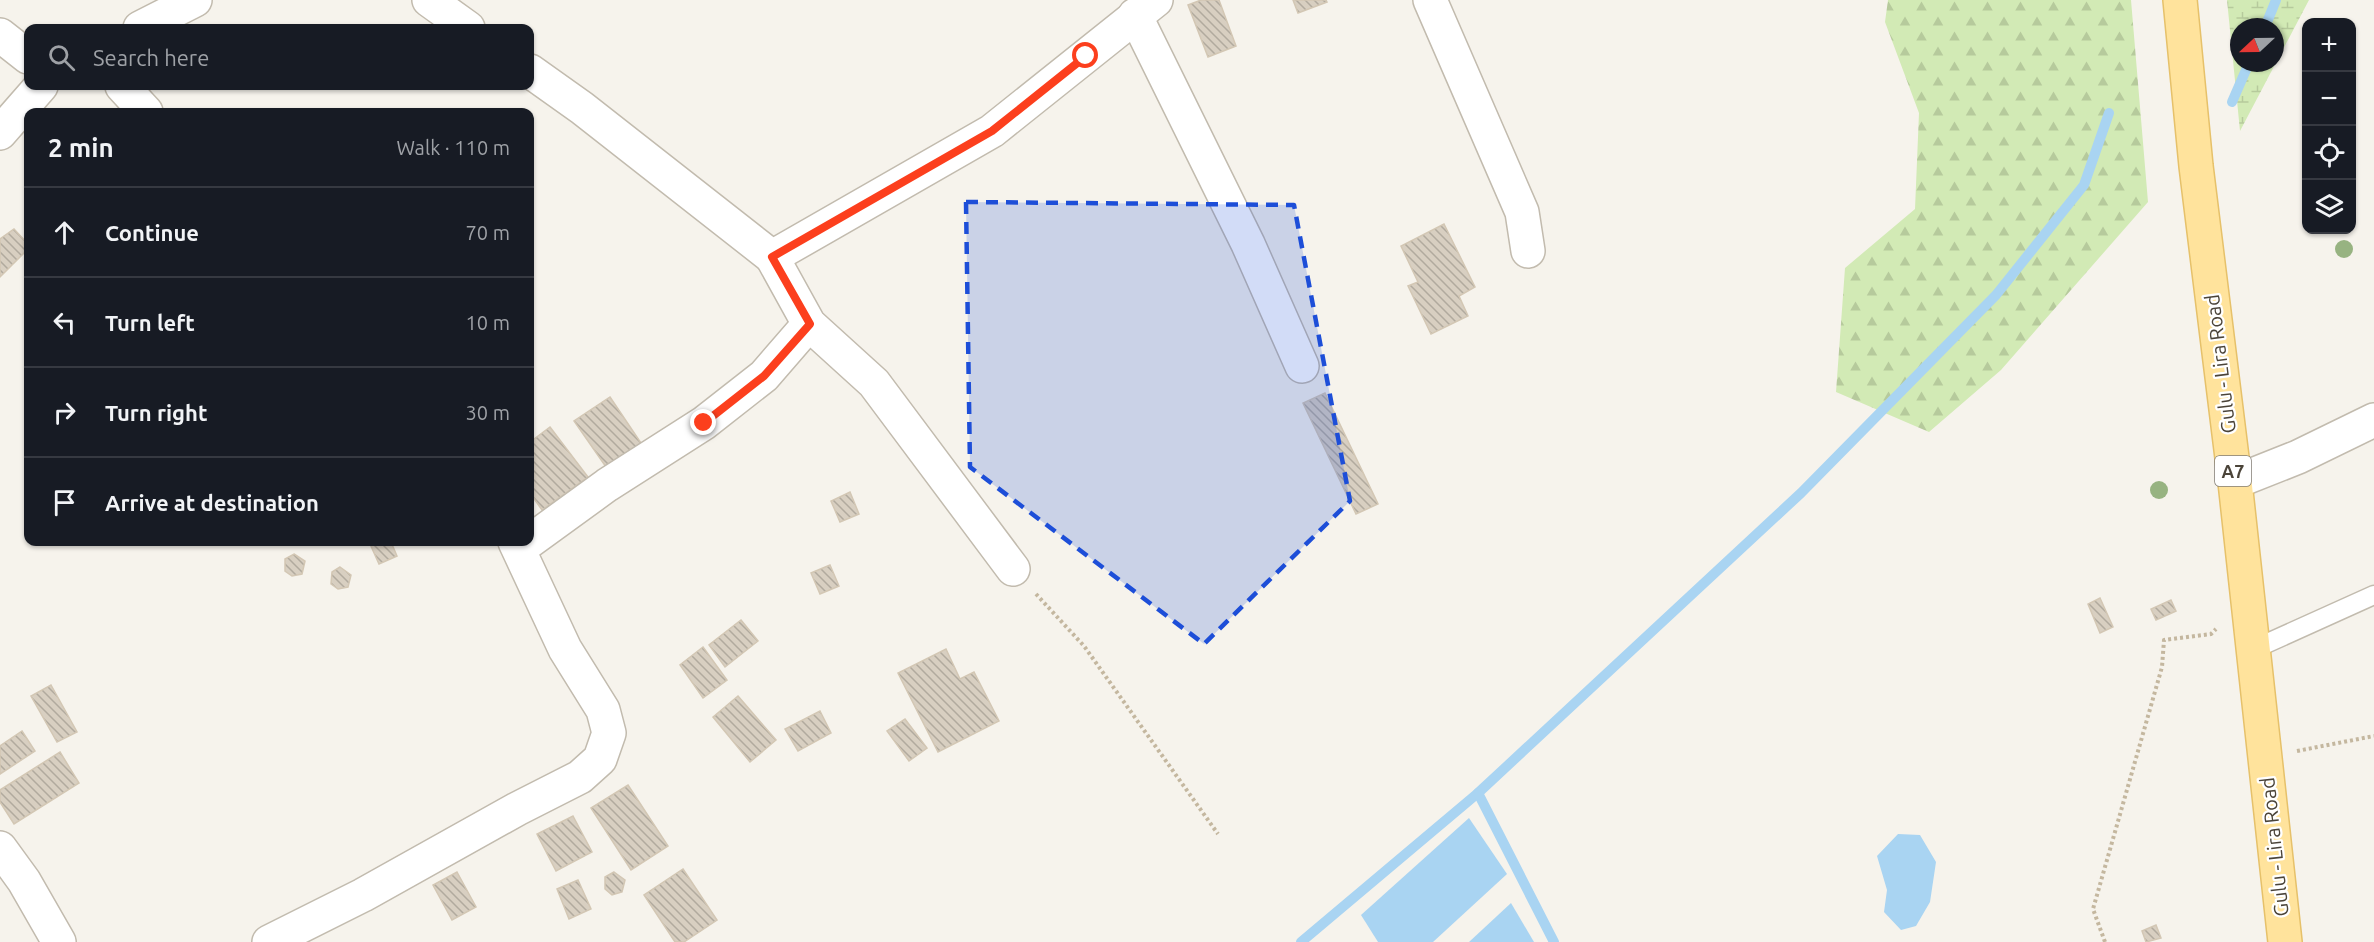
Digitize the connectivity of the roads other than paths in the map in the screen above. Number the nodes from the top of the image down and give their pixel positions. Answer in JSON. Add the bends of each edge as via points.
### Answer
{"nodes":[{"id":1,"x":195,"y":0,"type":"edge"},
{"id":2,"x":429,"y":0,"type":"edge"},
{"id":3,"x":1430,"y":0,"type":"edge"},
{"id":4,"x":2180,"y":0,"type":"edge"},
{"id":5,"x":1146,"y":8,"type":"edge"},
{"id":6,"x":148,"y":24,"type":"edge"},
{"id":7,"x":462,"y":24,"type":"edge"},
{"id":8,"x":0,"y":35,"type":"edge"},
{"id":9,"x":24,"y":54,"type":"edge"},
{"id":10,"x":534,"y":74,"type":"edge"},
{"id":11,"x":38,"y":90,"type":"edge"},
{"id":12,"x":126,"y":90,"type":"edge"},
{"id":13,"x":142,"y":108,"type":"edge"},
{"id":14,"x":0,"y":133,"type":"edge"},
{"id":15,"x":1528,"y":251,"type":"dead end"},
{"id":16,"x":772,"y":257,"type":"junction"},
{"id":17,"x":810,"y":324,"type":"junction"},
{"id":18,"x":1302,"y":366,"type":"dead end"},
{"id":19,"x":2374,"y":420,"type":"edge"},
{"id":20,"x":2235,"y":482,"type":"junction"},
{"id":21,"x":534,"y":536,"type":"edge"},
{"id":22,"x":524,"y":546,"type":"edge"},
{"id":23,"x":1012,"y":569,"type":"road end"},
{"id":24,"x":2374,"y":595,"type":"edge"},
{"id":25,"x":2252,"y":650,"type":"junction"},
{"id":26,"x":0,"y":848,"type":"edge"},
{"id":27,"x":59,"y":942,"type":"edge"},
{"id":28,"x":269,"y":942,"type":"edge"},
{"id":29,"x":2285,"y":942,"type":"edge"}],
"edges":[{"from":1,"to":6,"type":"street"},
{"from":2,"to":7,"type":"street"},
{"from":3,"to":15,"type":"street","via":[[1522,212]]},
{"from":4,"to":20,"type":"main road","name":"Gulu - Lira Road","number":"A7"},
{"from":5,"to":16,"type":"street","via":[[992,131]]},
{"from":5,"to":18,"type":"street"},
{"from":8,"to":9,"type":"street"},
{"from":10,"to":16,"type":"street"},
{"from":11,"to":14,"type":"street"},
{"from":12,"to":13,"type":"street"},
{"from":16,"to":17,"type":"street"},
{"from":17,"to":21,"type":"street","via":[[764,376],[721,409]]},
{"from":17,"to":23,"type":"street","via":[[874,383]]},
{"from":19,"to":20,"type":"street"},
{"from":20,"to":25,"type":"main road","name":"Gulu - Lira Road","number":"A7"},
{"from":22,"to":28,"type":"street","via":[[565,649],[603,710],[609,733],[600,759],[580,777],[517,808],[363,896]]},
{"from":24,"to":25,"type":"lane"},
{"from":25,"to":29,"type":"main road","name":"Gulu - Lira Road","number":"A7"},
{"from":26,"to":27,"type":"street"}]}
